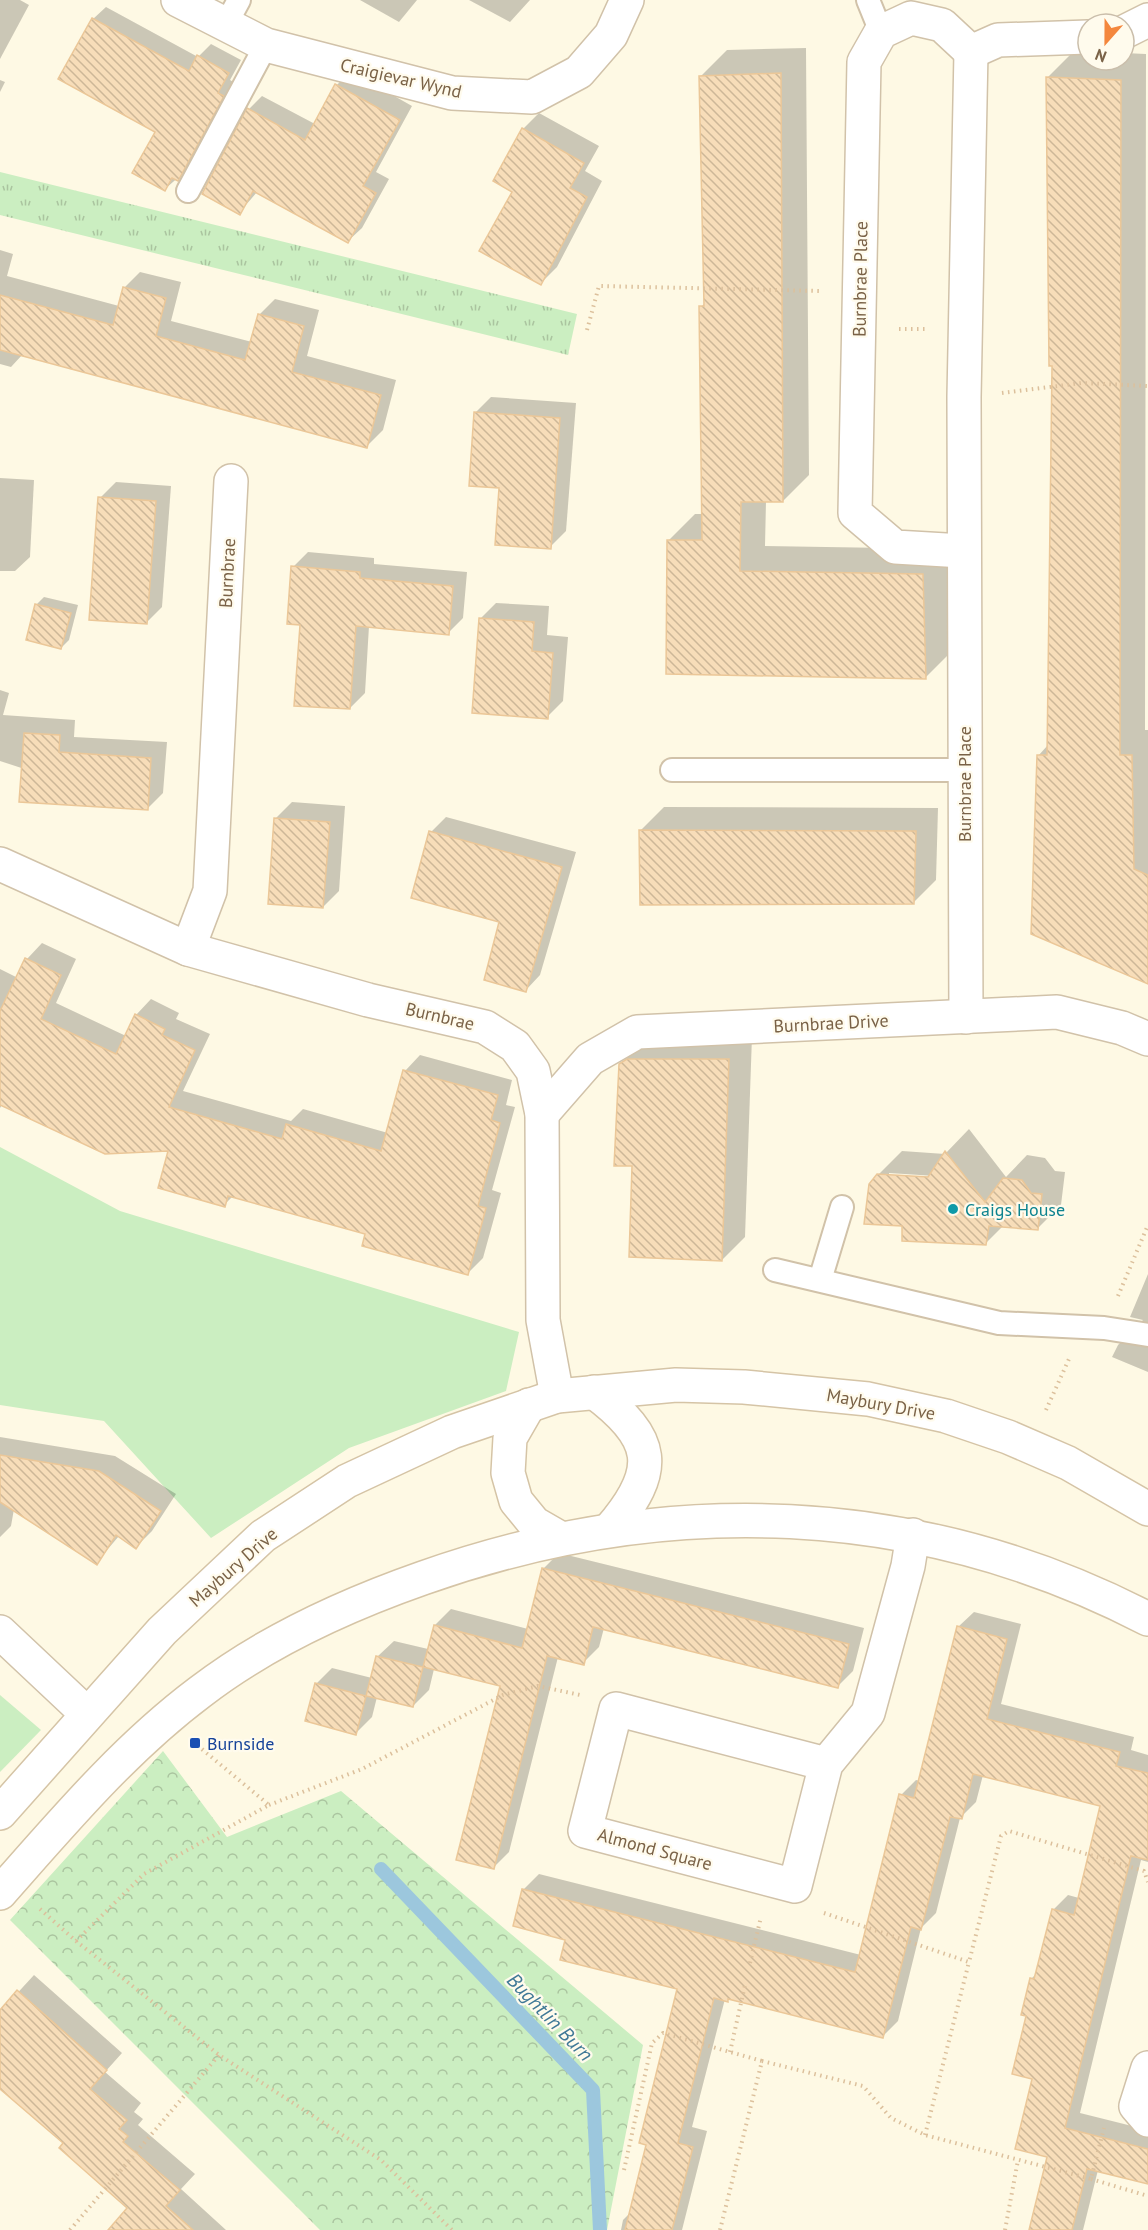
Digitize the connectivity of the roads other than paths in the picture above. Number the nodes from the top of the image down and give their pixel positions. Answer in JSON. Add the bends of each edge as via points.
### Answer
{"nodes":[{"id":1,"x":178,"y":0,"type":"edge"},
{"id":2,"x":627,"y":0,"type":"edge"},
{"id":3,"x":868,"y":0,"type":"edge"},
{"id":4,"x":232,"y":12,"type":"edge"},
{"id":5,"x":881,"y":32,"type":"junction"},
{"id":6,"x":1076,"y":37,"type":"edge"},
{"id":7,"x":266,"y":45,"type":"junction"},
{"id":8,"x":971,"y":52,"type":"junction"},
{"id":9,"x":188,"y":191,"type":"dead end"},
{"id":10,"x":231,"y":481,"type":"dead end"},
{"id":11,"x":963,"y":551,"type":"junction"},
{"id":12,"x":672,"y":770,"type":"dead end"},
{"id":13,"x":963,"y":770,"type":"junction"},
{"id":14,"x":0,"y":864,"type":"edge"},
{"id":15,"x":188,"y":949,"type":"junction"},
{"id":16,"x":966,"y":1017,"type":"junction"},
{"id":17,"x":1148,"y":1039,"type":"edge"},
{"id":18,"x":542,"y":1114,"type":"junction"},
{"id":19,"x":842,"y":1207,"type":"dead end"},
{"id":20,"x":775,"y":1270,"type":"dead end"},
{"id":21,"x":820,"y":1280,"type":"junction"},
{"id":22,"x":1148,"y":1335,"type":"edge"},
{"id":23,"x":594,"y":1392,"type":"junction"},
{"id":24,"x":543,"y":1401,"type":"junction"},
{"id":25,"x":1148,"y":1509,"type":"edge"},
{"id":26,"x":610,"y":1529,"type":"junction"},
{"id":27,"x":913,"y":1535,"type":"junction"},
{"id":28,"x":560,"y":1538,"type":"junction"},
{"id":29,"x":1148,"y":1619,"type":"edge"},
{"id":30,"x":0,"y":1632,"type":"edge"},
{"id":31,"x":87,"y":1713,"type":"junction"},
{"id":32,"x":826,"y":1764,"type":"junction"},
{"id":33,"x":0,"y":1814,"type":"edge"},
{"id":34,"x":0,"y":1893,"type":"edge"},
{"id":35,"x":1148,"y":2068,"type":"edge"},
{"id":36,"x":1142,"y":2113,"type":"edge"}],
"edges":[{"from":1,"to":4,"type":"street","name":"Craigievar Wynd"},
{"from":2,"to":7,"type":"street","name":"Craigievar Wynd","via":[[611,35],[579,72],[532,97],[452,93]]},
{"from":3,"to":5,"type":"lane"},
{"from":4,"to":7,"type":"street","name":"Craigievar Wynd"},
{"from":5,"to":8,"type":"street","via":[[911,18],[942,25]]},
{"from":5,"to":11,"type":"street","name":"Burnbrae Place","via":[[864,62],[855,513],[895,547]]},
{"from":6,"to":8,"type":"street","via":[[998,40]]},
{"from":7,"to":9,"type":"lane"},
{"from":8,"to":11,"type":"street","name":"Burnbrae Place"},
{"from":10,"to":15,"type":"street","name":"Burnbrae","via":[[210,891]]},
{"from":11,"to":13,"type":"street","name":"Burnbrae Place"},
{"from":12,"to":13,"type":"lane"},
{"from":13,"to":16,"type":"street","name":"Burnbrae Place"},
{"from":14,"to":15,"type":"street","name":"Burnbrae"},
{"from":15,"to":18,"type":"street","name":"Burnbrae","via":[[368,1000],[485,1027],[514,1046],[533,1071]]},
{"from":16,"to":17,"type":"street","name":"Burnbrae Drive","via":[[1057,1012],[1122,1028]]},
{"from":16,"to":18,"type":"street","name":"Burnbrae Drive","via":[[637,1032],[590,1059]]},
{"from":18,"to":24,"type":"street","name":"Burnbrae"},
{"from":19,"to":21,"type":"lane"},
{"from":20,"to":21,"type":"lane"},
{"from":21,"to":22,"type":"lane","via":[[999,1323],[1104,1328]]},
{"from":23,"to":24,"type":"street","name":"Maybury Drive"},
{"from":23,"to":25,"type":"street","name":"Maybury Drive","via":[[676,1385],[868,1399],[946,1416],[1008,1437],[1068,1463]]},
{"from":23,"to":26,"type":"street","via":[[622,1413],[640,1438],[645,1473],[633,1503]]},
{"from":24,"to":28,"type":"street","via":[[510,1438],[508,1473],[516,1501],[534,1523]]},
{"from":24,"to":31,"type":"street","name":"Maybury Drive","via":[[452,1432],[347,1480],[263,1536],[162,1631]]},
{"from":26,"to":27,"type":"street","via":[[766,1518]]},
{"from":26,"to":28,"type":"street"},
{"from":27,"to":29,"type":"street","via":[[1047,1573]]},
{"from":27,"to":32,"type":"street","via":[[868,1713]]},
{"from":28,"to":34,"type":"street","via":[[474,1560],[333,1613],[201,1691],[87,1795]]},
{"from":30,"to":31,"type":"street"},
{"from":31,"to":33,"type":"street","name":"Maybury Drive"},
{"from":32,"to":32,"type":"street","name":"Almond Square","via":[[616,1709],[585,1831],[782,1883]]},
{"from":35,"to":36,"type":"street"}]}
